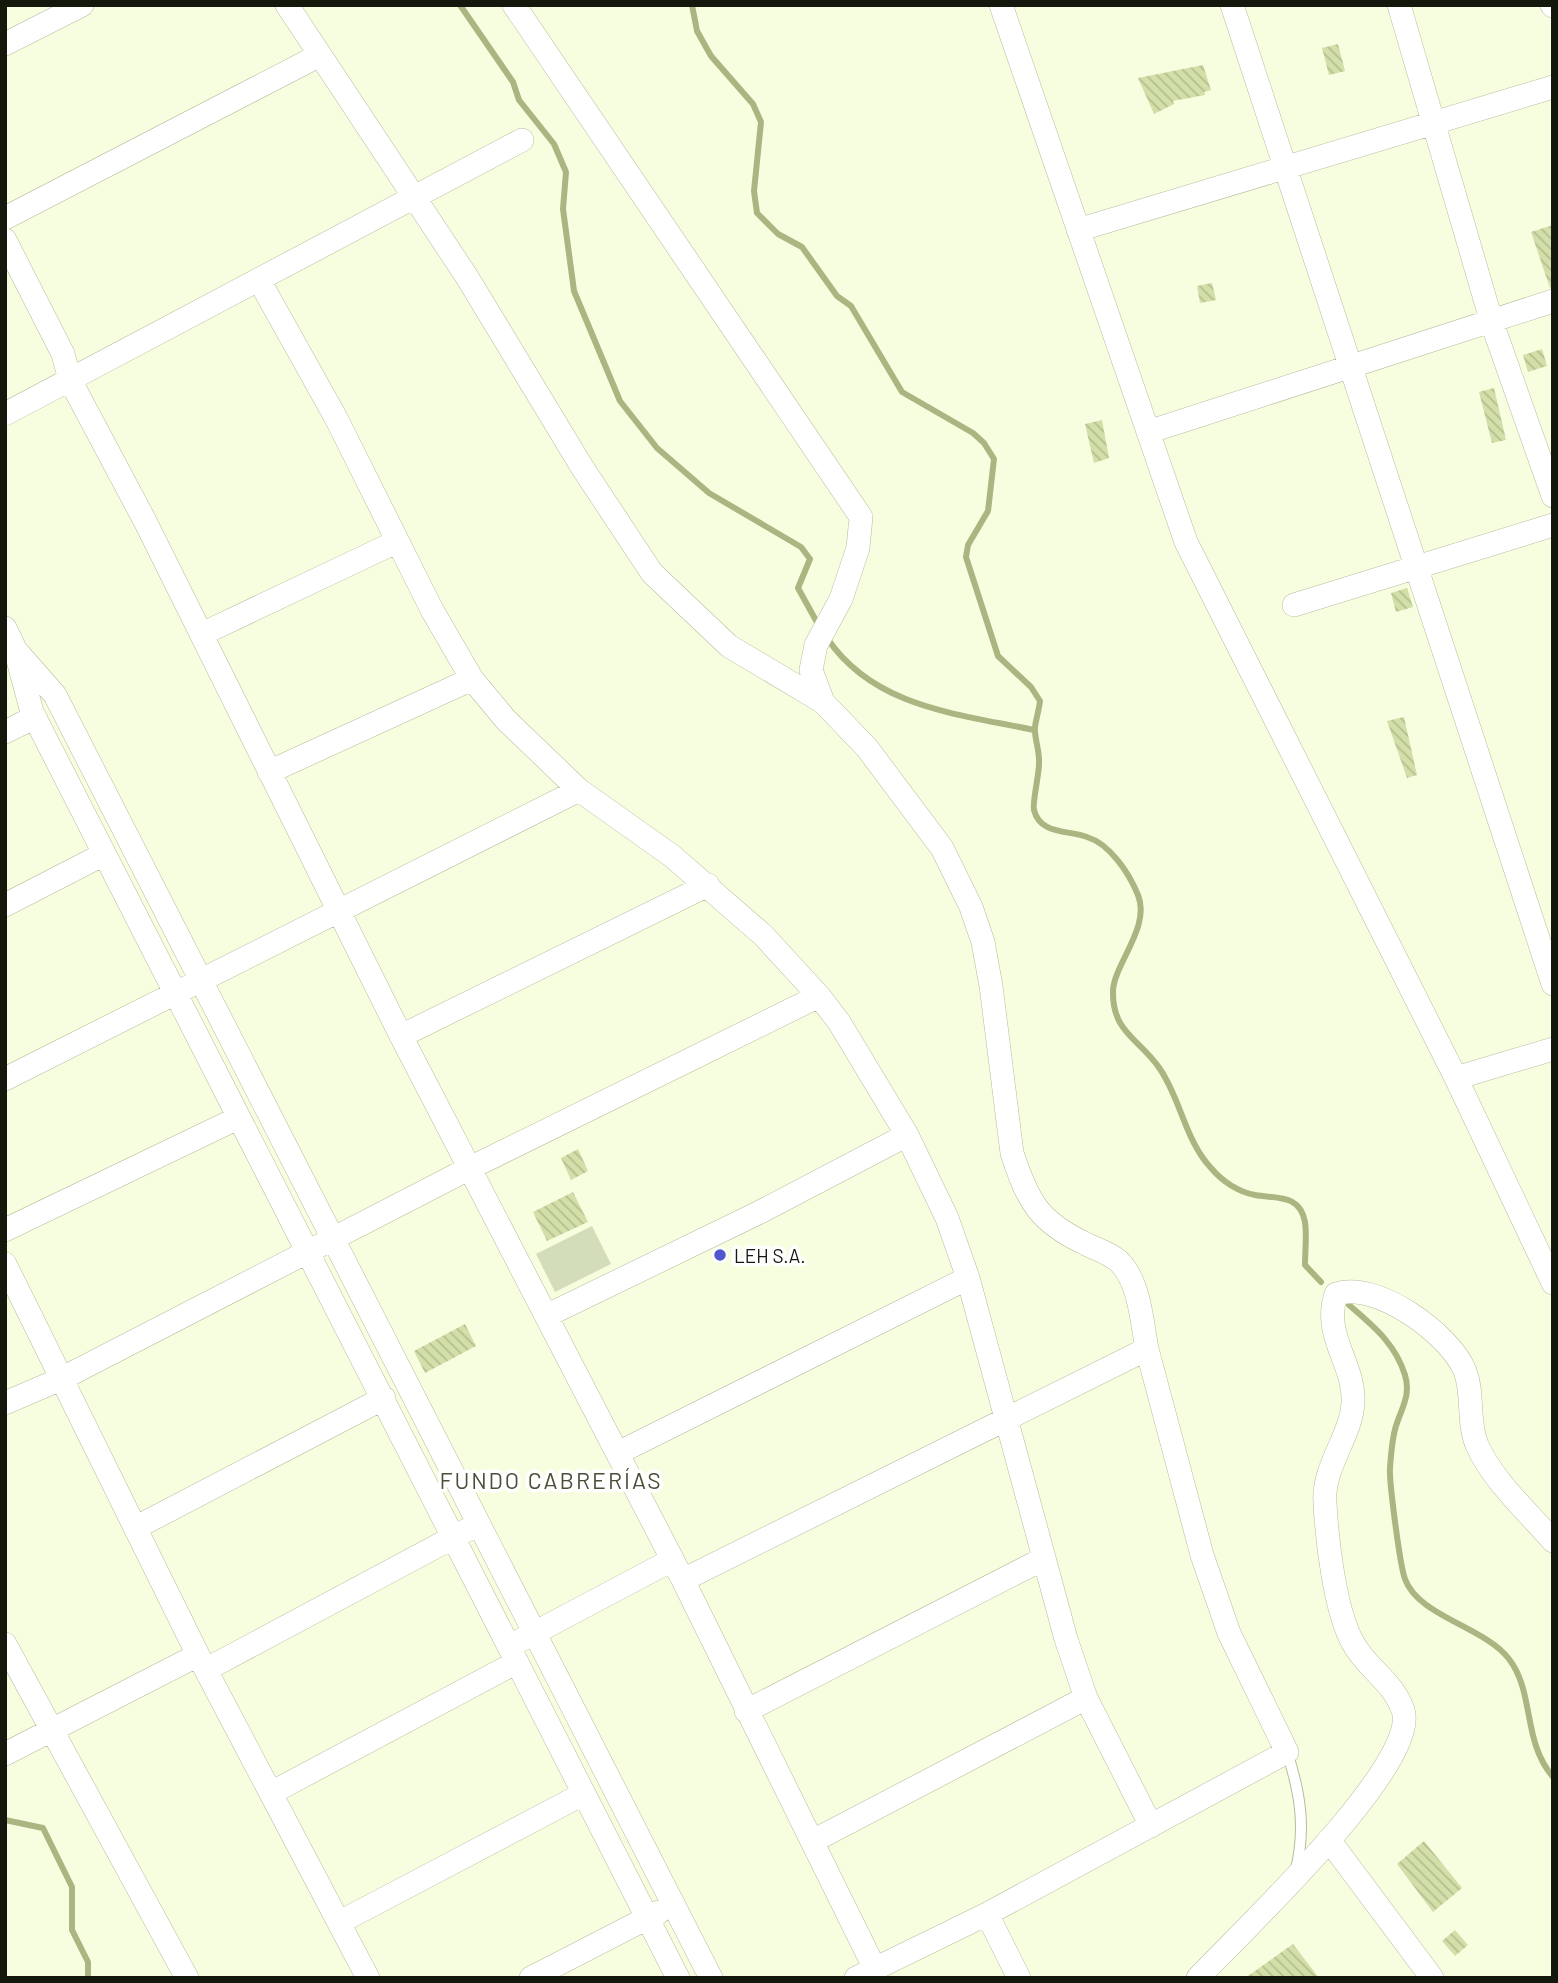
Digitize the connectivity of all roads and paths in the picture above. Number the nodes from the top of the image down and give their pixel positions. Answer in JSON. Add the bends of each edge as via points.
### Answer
{"nodes":[{"id":1,"x":82,"y":5,"type":"edge"},
{"id":2,"x":287,"y":5,"type":"edge"},
{"id":3,"x":514,"y":5,"type":"edge"},
{"id":4,"x":1001,"y":5,"type":"edge"},
{"id":5,"x":1232,"y":5,"type":"edge"},
{"id":6,"x":1399,"y":5,"type":"edge"},
{"id":7,"x":5,"y":44,"type":"edge"},
{"id":8,"x":320,"y":55,"type":"junction"},
{"id":9,"x":1553,"y":87,"type":"edge"},
{"id":10,"x":1434,"y":122,"type":"junction"},
{"id":11,"x":522,"y":140,"type":"dead end"},
{"id":12,"x":1284,"y":170,"type":"junction"},
{"id":13,"x":414,"y":198,"type":"junction"},
{"id":14,"x":5,"y":218,"type":"edge"},
{"id":15,"x":1078,"y":230,"type":"junction"},
{"id":16,"x":5,"y":240,"type":"edge"},
{"id":17,"x":259,"y":280,"type":"junction"},
{"id":18,"x":1553,"y":302,"type":"edge"},
{"id":19,"x":1492,"y":323,"type":"junction"},
{"id":20,"x":1348,"y":366,"type":"junction"},
{"id":21,"x":70,"y":380,"type":"junction"},
{"id":22,"x":5,"y":414,"type":"edge"},
{"id":23,"x":1148,"y":432,"type":"junction"},
{"id":24,"x":1553,"y":496,"type":"edge"},
{"id":25,"x":1553,"y":525,"type":"edge"},
{"id":26,"x":396,"y":542,"type":"junction"},
{"id":27,"x":1415,"y":570,"type":"junction"},
{"id":28,"x":1294,"y":605,"type":"dead end"},
{"id":29,"x":5,"y":628,"type":"edge"},
{"id":30,"x":202,"y":634,"type":"junction"},
{"id":31,"x":15,"y":649,"type":"junction"},
{"id":32,"x":472,"y":679,"type":"junction"},
{"id":33,"x":823,"y":702,"type":"junction"},
{"id":34,"x":35,"y":717,"type":"junction"},
{"id":35,"x":5,"y":732,"type":"edge"},
{"id":36,"x":270,"y":772,"type":"junction"},
{"id":37,"x":579,"y":790,"type":"junction"},
{"id":38,"x":104,"y":854,"type":"junction"},
{"id":39,"x":708,"y":885,"type":"junction"},
{"id":40,"x":5,"y":905,"type":"edge"},
{"id":41,"x":339,"y":912,"type":"junction"},
{"id":42,"x":202,"y":981,"type":"junction"},
{"id":43,"x":1553,"y":984,"type":"edge"},
{"id":44,"x":177,"y":994,"type":"junction"},
{"id":45,"x":819,"y":996,"type":"junction"},
{"id":46,"x":401,"y":1036,"type":"junction"},
{"id":47,"x":1553,"y":1049,"type":"edge"},
{"id":48,"x":1455,"y":1078,"type":"junction"},
{"id":49,"x":5,"y":1079,"type":"edge"},
{"id":50,"x":238,"y":1118,"type":"junction"},
{"id":51,"x":907,"y":1135,"type":"junction"},
{"id":52,"x":470,"y":1168,"type":"junction"},
{"id":53,"x":5,"y":1230,"type":"edge"},
{"id":54,"x":334,"y":1238,"type":"junction"},
{"id":55,"x":306,"y":1252,"type":"junction"},
{"id":56,"x":5,"y":1264,"type":"edge"},
{"id":57,"x":968,"y":1278,"type":"junction"},
{"id":58,"x":1553,"y":1283,"type":"edge"},
{"id":59,"x":548,"y":1315,"type":"junction"},
{"id":60,"x":1147,"y":1349,"type":"junction"},
{"id":61,"x":61,"y":1379,"type":"junction"},
{"id":62,"x":384,"y":1398,"type":"junction"},
{"id":63,"x":5,"y":1403,"type":"edge"},
{"id":64,"x":1006,"y":1420,"type":"junction"},
{"id":65,"x":618,"y":1453,"type":"junction"},
{"id":66,"x":479,"y":1524,"type":"junction"},
{"id":67,"x":135,"y":1528,"type":"junction"},
{"id":68,"x":453,"y":1538,"type":"junction"},
{"id":69,"x":1553,"y":1541,"type":"edge"},
{"id":70,"x":1043,"y":1559,"type":"junction"},
{"id":71,"x":672,"y":1560,"type":"junction"},
{"id":72,"x":683,"y":1580,"type":"junction"},
{"id":73,"x":534,"y":1633,"type":"junction"},
{"id":74,"x":5,"y":1644,"type":"edge"},
{"id":75,"x":513,"y":1654,"type":"junction"},
{"id":76,"x":203,"y":1662,"type":"junction"},
{"id":77,"x":1086,"y":1698,"type":"junction"},
{"id":78,"x":746,"y":1711,"type":"junction"},
{"id":79,"x":51,"y":1731,"type":"junction"},
{"id":80,"x":1287,"y":1752,"type":"junction"},
{"id":81,"x":5,"y":1754,"type":"edge"},
{"id":82,"x":271,"y":1793,"type":"junction"},
{"id":83,"x":583,"y":1794,"type":"junction"},
{"id":84,"x":1151,"y":1826,"type":"junction"},
{"id":85,"x":1329,"y":1840,"type":"junction"},
{"id":86,"x":813,"y":1841,"type":"junction"},
{"id":87,"x":1295,"y":1877,"type":"junction"},
{"id":88,"x":673,"y":1905,"type":"junction"},
{"id":89,"x":987,"y":1914,"type":"junction"},
{"id":90,"x":647,"y":1919,"type":"junction"},
{"id":91,"x":340,"y":1922,"type":"junction"},
{"id":92,"x":866,"y":1974,"type":"edge"},
{"id":93,"x":187,"y":1978,"type":"edge"},
{"id":94,"x":368,"y":1978,"type":"edge"},
{"id":95,"x":531,"y":1978,"type":"edge"},
{"id":96,"x":678,"y":1978,"type":"edge"},
{"id":97,"x":711,"y":1978,"type":"edge"},
{"id":98,"x":1019,"y":1978,"type":"edge"},
{"id":99,"x":1198,"y":1978,"type":"edge"},
{"id":100,"x":1432,"y":1978,"type":"edge"}],
"edges":[{"from":1,"to":7,"type":"street"},
{"from":2,"to":8,"type":"street"},
{"from":3,"to":33,"type":"street","via":[[861,517],[858,548],[841,599],[812,658],[811,670]]},
{"from":4,"to":15,"type":"street"},
{"from":5,"to":12,"type":"street"},
{"from":6,"to":10,"type":"street"},
{"from":8,"to":13,"type":"street"},
{"from":8,"to":14,"type":"street"},
{"from":9,"to":10,"type":"street"},
{"from":10,"to":12,"type":"street"},
{"from":10,"to":19,"type":"street"},
{"from":11,"to":13,"type":"street"},
{"from":12,"to":15,"type":"street"},
{"from":12,"to":20,"type":"street"},
{"from":13,"to":17,"type":"street"},
{"from":13,"to":33,"type":"street","via":[[652,573],[729,646]]},
{"from":15,"to":23,"type":"street"},
{"from":16,"to":21,"type":"street","via":[[62,354]]},
{"from":17,"to":21,"type":"street"},
{"from":17,"to":26,"type":"street","via":[[336,418]]},
{"from":18,"to":19,"type":"street"},
{"from":19,"to":20,"type":"street"},
{"from":19,"to":24,"type":"street"},
{"from":20,"to":23,"type":"street"},
{"from":20,"to":27,"type":"street"},
{"from":21,"to":22,"type":"street"},
{"from":21,"to":30,"type":"street"},
{"from":23,"to":48,"type":"street","via":[[1186,542]]},
{"from":25,"to":27,"type":"street"},
{"from":26,"to":30,"type":"street"},
{"from":26,"to":32,"type":"street"},
{"from":27,"to":28,"type":"street"},
{"from":27,"to":43,"type":"street"},
{"from":29,"to":31,"type":"street"},
{"from":30,"to":36,"type":"street"},
{"from":31,"to":34,"type":"street"},
{"from":31,"to":42,"type":"street","via":[[55,695]]},
{"from":32,"to":36,"type":"street"},
{"from":32,"to":37,"type":"street","via":[[506,720]]},
{"from":33,"to":60,"type":"street","via":[[867,748],[955,872],[984,942],[1012,1153],[1021,1181],[1041,1217],[1121,1264],[1136,1295]]},
{"from":34,"to":35,"type":"street"},
{"from":34,"to":38,"type":"street"},
{"from":36,"to":41,"type":"street"},
{"from":37,"to":39,"type":"street"},
{"from":37,"to":41,"type":"street"},
{"from":38,"to":40,"type":"street"},
{"from":38,"to":44,"type":"street"},
{"from":39,"to":45,"type":"street","via":[[763,935]]},
{"from":39,"to":46,"type":"street"},
{"from":41,"to":42,"type":"street"},
{"from":41,"to":46,"type":"street"},
{"from":42,"to":44,"type":"street"},
{"from":42,"to":54,"type":"street"},
{"from":44,"to":49,"type":"street"},
{"from":44,"to":50,"type":"street"},
{"from":45,"to":51,"type":"street"},
{"from":45,"to":52,"type":"street"},
{"from":46,"to":52,"type":"street"},
{"from":47,"to":48,"type":"street"},
{"from":48,"to":58,"type":"street"},
{"from":50,"to":53,"type":"street"},
{"from":50,"to":55,"type":"street"},
{"from":51,"to":57,"type":"street","via":[[942,1206]]},
{"from":51,"to":59,"type":"street"},
{"from":52,"to":54,"type":"street"},
{"from":52,"to":59,"type":"street"},
{"from":54,"to":55,"type":"street"},
{"from":54,"to":66,"type":"street"},
{"from":55,"to":61,"type":"street"},
{"from":55,"to":62,"type":"street"},
{"from":56,"to":61,"type":"street"},
{"from":57,"to":64,"type":"street"},
{"from":57,"to":65,"type":"street"},
{"from":59,"to":65,"type":"street"},
{"from":60,"to":64,"type":"street"},
{"from":60,"to":80,"type":"street","via":[[1202,1555],[1229,1633]]},
{"from":61,"to":63,"type":"street"},
{"from":61,"to":67,"type":"street"},
{"from":62,"to":67,"type":"street"},
{"from":62,"to":68,"type":"street"},
{"from":64,"to":70,"type":"street"},
{"from":64,"to":72,"type":"street"},
{"from":65,"to":71,"type":"street"},
{"from":66,"to":68,"type":"street"},
{"from":66,"to":73,"type":"street"},
{"from":67,"to":76,"type":"street"},
{"from":68,"to":75,"type":"street"},
{"from":68,"to":76,"type":"street"},
{"from":69,"to":85,"type":"street","via":[[1488,1465],[1476,1443],[1465,1371],[1449,1346],[1427,1325],[1382,1299],[1349,1289],[1336,1294],[1331,1308],[1334,1332],[1353,1403],[1324,1499],[1330,1551],[1346,1629],[1361,1656],[1390,1683],[1404,1714],[1403,1736],[1388,1767]]},
{"from":70,"to":77,"type":"street"},
{"from":70,"to":78,"type":"street"},
{"from":71,"to":72,"type":"street"},
{"from":71,"to":73,"type":"street"},
{"from":72,"to":78,"type":"street"},
{"from":73,"to":75,"type":"street"},
{"from":73,"to":88,"type":"street"},
{"from":74,"to":79,"type":"street"},
{"from":75,"to":82,"type":"street"},
{"from":75,"to":83,"type":"street"},
{"from":76,"to":79,"type":"street"},
{"from":76,"to":82,"type":"street"},
{"from":77,"to":84,"type":"street"},
{"from":77,"to":86,"type":"street"},
{"from":78,"to":86,"type":"street"},
{"from":79,"to":81,"type":"street"},
{"from":79,"to":93,"type":"street"},
{"from":80,"to":84,"type":"street"},
{"from":80,"to":87,"type":"lane","via":[[1302,1818]]},
{"from":82,"to":91,"type":"street"},
{"from":83,"to":90,"type":"street"},
{"from":83,"to":91,"type":"street"},
{"from":84,"to":89,"type":"street"},
{"from":85,"to":87,"type":"street"},
{"from":85,"to":100,"type":"street"},
{"from":86,"to":92,"type":"street"},
{"from":87,"to":99,"type":"street"},
{"from":88,"to":90,"type":"street"},
{"from":88,"to":97,"type":"street"},
{"from":89,"to":92,"type":"street"},
{"from":89,"to":98,"type":"street"},
{"from":90,"to":95,"type":"street"},
{"from":90,"to":96,"type":"street"},
{"from":91,"to":94,"type":"street"}]}
